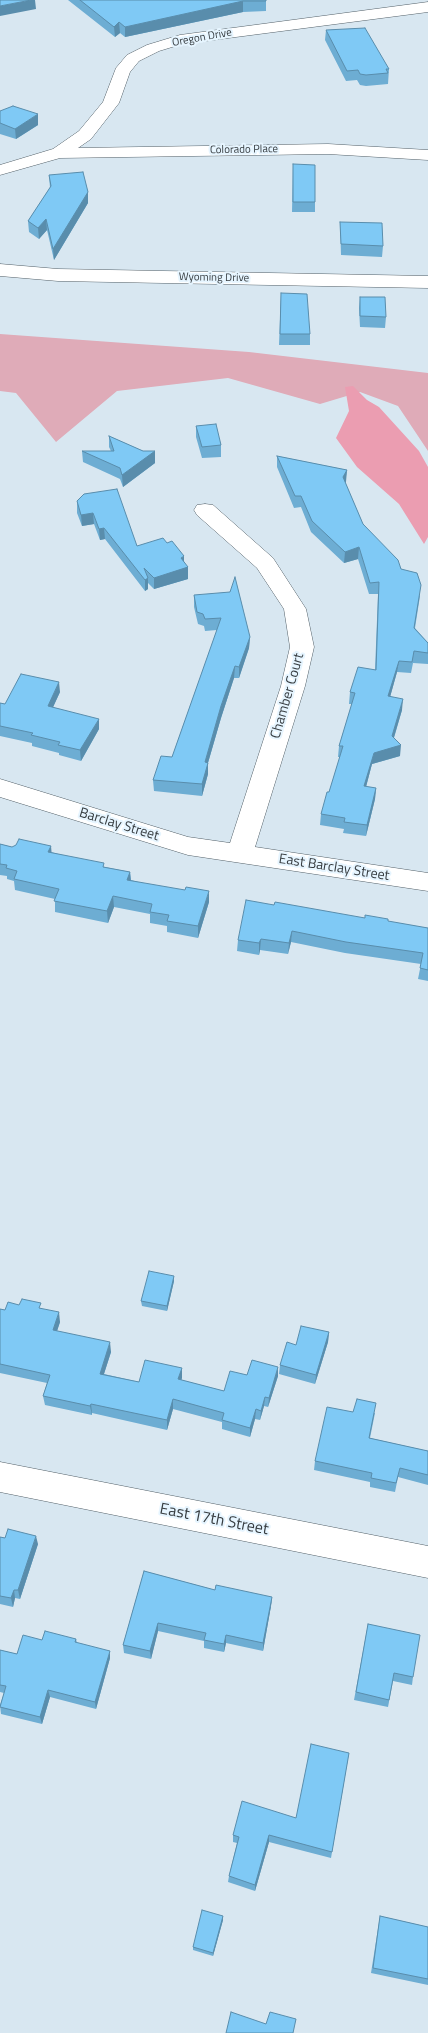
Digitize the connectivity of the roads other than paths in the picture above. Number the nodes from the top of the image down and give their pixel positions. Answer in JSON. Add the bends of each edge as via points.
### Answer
{"nodes":[{"id":1,"x":306,"y":2,"type":"dead end"},
{"id":2,"x":428,"y":7,"type":"edge"},
{"id":3,"x":312,"y":21,"type":"junction"},
{"id":4,"x":59,"y":153,"type":"junction"},
{"id":5,"x":428,"y":155,"type":"edge"},
{"id":6,"x":0,"y":170,"type":"edge"},
{"id":7,"x":0,"y":270,"type":"edge"},
{"id":8,"x":428,"y":282,"type":"edge"},
{"id":9,"x":205,"y":510,"type":"dead end"},
{"id":10,"x":0,"y":788,"type":"edge"},
{"id":11,"x":240,"y":853,"type":"junction"},
{"id":12,"x":428,"y":882,"type":"edge"},
{"id":13,"x":0,"y":1477,"type":"edge"},
{"id":14,"x":428,"y":1562,"type":"edge"}],
"edges":[{"from":1,"to":3,"type":"street"},
{"from":2,"to":3,"type":"street","name":"Oregon Drive"},
{"from":3,"to":4,"type":"street","name":"Oregon Drive","via":[[180,40],[133,58],[122,71],[111,103],[100,118]]},
{"from":4,"to":5,"type":"street","name":"Colorado Place","via":[[328,149]]},
{"from":4,"to":6,"type":"street","name":"Oregon Drive"},
{"from":7,"to":8,"type":"street","name":"Wyoming Drive","via":[[58,275]]},
{"from":9,"to":11,"type":"street","name":"Chamber Court","via":[[265,563],[295,609],[302,647]]},
{"from":10,"to":11,"type":"street","name":"Barclay Street","via":[[188,846]]},
{"from":11,"to":12,"type":"street","name":"East Barclay Street"},
{"from":13,"to":14,"type":"street","name":"East 17th Street"}]}
